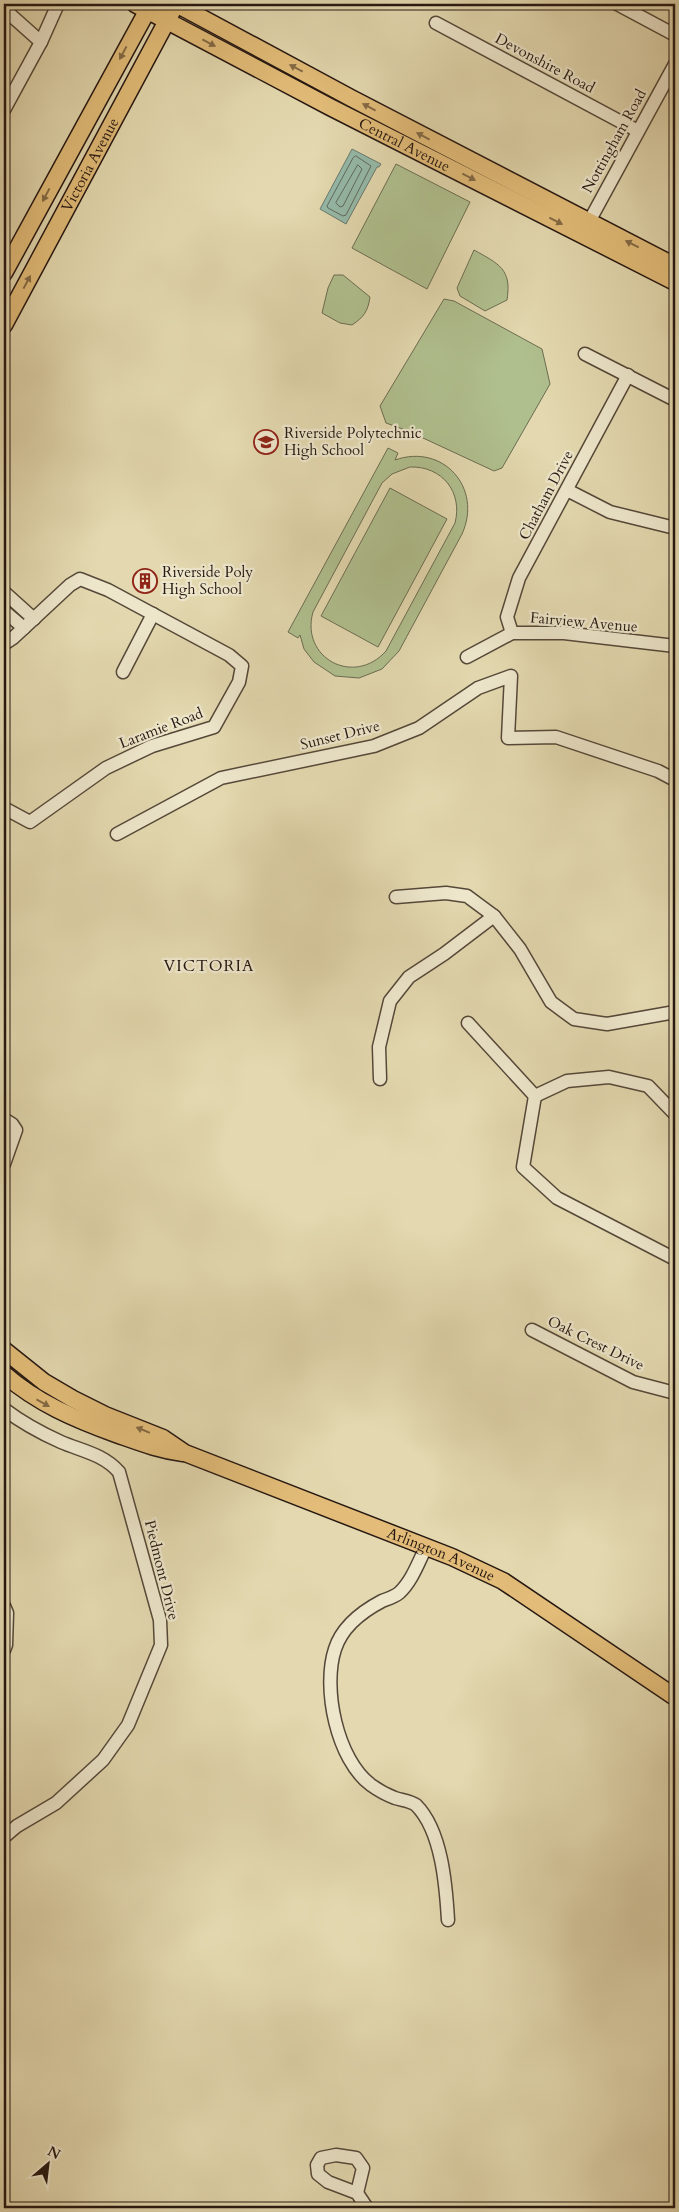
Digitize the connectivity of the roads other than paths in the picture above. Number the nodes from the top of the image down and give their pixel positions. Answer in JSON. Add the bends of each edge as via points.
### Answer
{"nodes":[{"id":1,"x":58,"y":4,"type":"edge"},
{"id":2,"x":176,"y":4,"type":"edge"},
{"id":3,"x":617,"y":4,"type":"edge"},
{"id":4,"x":145,"y":6,"type":"edge"},
{"id":5,"x":4,"y":9,"type":"edge"},
{"id":6,"x":166,"y":20,"type":"junction"},
{"id":7,"x":436,"y":23,"type":"dead end"},
{"id":8,"x":675,"y":35,"type":"edge"},
{"id":9,"x":41,"y":42,"type":"junction"},
{"id":10,"x":675,"y":64,"type":"edge"},
{"id":11,"x":4,"y":110,"type":"edge"},
{"id":12,"x":638,"y":131,"type":"junction"},
{"id":13,"x":586,"y":228,"type":"junction"},
{"id":14,"x":5,"y":265,"type":"edge"},
{"id":15,"x":675,"y":266,"type":"edge"},
{"id":16,"x":675,"y":282,"type":"edge"},
{"id":17,"x":4,"y":325,"type":"edge"},
{"id":18,"x":585,"y":354,"type":"dead end"},
{"id":19,"x":628,"y":375,"type":"junction"},
{"id":20,"x":675,"y":400,"type":"edge"},
{"id":21,"x":567,"y":490,"type":"junction"},
{"id":22,"x":675,"y":528,"type":"edge"},
{"id":23,"x":4,"y":592,"type":"edge"},
{"id":24,"x":4,"y":611,"type":"edge"},
{"id":25,"x":153,"y":614,"type":"junction"},
{"id":26,"x":34,"y":619,"type":"junction"},
{"id":27,"x":24,"y":628,"type":"junction"},
{"id":28,"x":512,"y":633,"type":"junction"},
{"id":29,"x":4,"y":644,"type":"edge"},
{"id":30,"x":675,"y":646,"type":"edge"},
{"id":31,"x":467,"y":657,"type":"dead end"},
{"id":32,"x":123,"y":672,"type":"dead end"},
{"id":33,"x":675,"y":780,"type":"edge"},
{"id":34,"x":4,"y":808,"type":"edge"},
{"id":35,"x":117,"y":834,"type":"dead end"},
{"id":36,"x":396,"y":898,"type":"dead end"},
{"id":37,"x":494,"y":916,"type":"junction"},
{"id":38,"x":675,"y":1012,"type":"edge"},
{"id":39,"x":468,"y":1023,"type":"dead end"},
{"id":40,"x":380,"y":1079,"type":"dead end"},
{"id":41,"x":535,"y":1096,"type":"junction"},
{"id":42,"x":675,"y":1114,"type":"edge"},
{"id":43,"x":4,"y":1119,"type":"edge"},
{"id":44,"x":4,"y":1164,"type":"edge"},
{"id":45,"x":675,"y":1258,"type":"edge"},
{"id":46,"x":532,"y":1330,"type":"dead end"},
{"id":47,"x":4,"y":1350,"type":"edge"},
{"id":48,"x":4,"y":1374,"type":"edge"},
{"id":49,"x":675,"y":1393,"type":"edge"},
{"id":50,"x":6,"y":1415,"type":"edge"},
{"id":51,"x":185,"y":1453,"type":"junction"},
{"id":52,"x":426,"y":1548,"type":"junction"},
{"id":53,"x":4,"y":1606,"type":"edge"},
{"id":54,"x":4,"y":1650,"type":"edge"},
{"id":55,"x":675,"y":1697,"type":"edge"},
{"id":56,"x":4,"y":1837,"type":"edge"},
{"id":57,"x":448,"y":1920,"type":"dead end"},
{"id":58,"x":357,"y":2193,"type":"dead end"},
{"id":59,"x":367,"y":2208,"type":"edge"}],
"edges":[{"from":1,"to":9,"type":"street"},
{"from":2,"to":6,"type":"main road","name":"Victoria Avenue"},
{"from":13,"to":2,"type":"main road","name":"Central Avenue","one_way":true},
{"from":3,"to":8,"type":"street"},
{"from":4,"to":6,"type":"main road","name":"Central Avenue"},
{"from":4,"to":14,"type":"main road","name":"Victoria Avenue","one_way":true},
{"from":5,"to":9,"type":"street"},
{"from":6,"to":13,"type":"main road","name":"Central Avenue","one_way":true,"via":[[330,107]]},
{"from":17,"to":6,"type":"main road","name":"Victoria Avenue","one_way":true},
{"from":7,"to":12,"type":"street","name":"Devonshire Road"},
{"from":9,"to":11,"type":"street"},
{"from":10,"to":12,"type":"street","name":"Nottingham Road"},
{"from":12,"to":13,"type":"street","name":"Nottingham Road"},
{"from":15,"to":13,"type":"main road","name":"Central Avenue","one_way":true},
{"from":13,"to":16,"type":"main road","name":"Central Avenue"},
{"from":18,"to":19,"type":"street"},
{"from":19,"to":20,"type":"street"},
{"from":19,"to":21,"type":"street","name":"Chatham Drive"},
{"from":21,"to":22,"type":"street","via":[[610,512]]},
{"from":21,"to":28,"type":"street","name":"Chatham Drive","via":[[519,578],[507,617]]},
{"from":23,"to":26,"type":"street"},
{"from":24,"to":27,"type":"street"},
{"from":25,"to":26,"type":"street","name":"Laramie Road","via":[[80,579]]},
{"from":25,"to":32,"type":"street"},
{"from":25,"to":34,"type":"street","name":"Laramie Road","via":[[229,655],[242,666],[239,682],[214,726],[152,746],[106,768],[30,822]]},
{"from":26,"to":27,"type":"street","name":"Laramie Road"},
{"from":27,"to":29,"type":"street","name":"Laramie Road"},
{"from":28,"to":30,"type":"street","name":"Fairview Avenue","via":[[564,633]]},
{"from":28,"to":31,"type":"street","name":"Fairview Avenue"},
{"from":33,"to":35,"type":"street","name":"Sunset Drive","via":[[658,771],[556,737],[508,738],[511,676],[478,688],[419,728],[374,746],[221,778]]},
{"from":36,"to":37,"type":"street","via":[[446,893],[467,896]]},
{"from":37,"to":38,"type":"street","via":[[520,949],[551,1002],[574,1018],[606,1024]]},
{"from":37,"to":40,"type":"street","via":[[409,977],[390,1001],[379,1047]]},
{"from":39,"to":41,"type":"street"},
{"from":41,"to":42,"type":"street","via":[[567,1081],[609,1077],[648,1086]]},
{"from":41,"to":45,"type":"street","via":[[523,1167],[557,1198]]},
{"from":43,"to":44,"type":"street","via":[[15,1127],[16,1134]]},
{"from":46,"to":49,"type":"street","name":"Oak Crest Drive","via":[[634,1382]]},
{"from":51,"to":47,"type":"main road","name":"Arlington Avenue","one_way":true,"via":[[163,1438],[73,1399],[37,1377]]},
{"from":48,"to":51,"type":"main road","name":"Arlington Avenue","one_way":true,"via":[[31,1396],[81,1421],[161,1450]]},
{"from":50,"to":56,"type":"street","name":"Piedmont Drive","via":[[110,1462],[119,1472],[160,1620],[161,1645],[128,1725],[103,1760],[56,1803]]},
{"from":51,"to":52,"type":"main road","name":"Arlington Avenue"},
{"from":52,"to":55,"type":"main road","name":"Arlington Avenue","via":[[503,1581]]},
{"from":52,"to":57,"type":"street","via":[[406,1585],[397,1594],[365,1611],[346,1628],[335,1648],[331,1698],[342,1746],[350,1762],[371,1785],[394,1798],[415,1804],[428,1824],[441,1856]]},
{"from":53,"to":54,"type":"street","via":[[7,1613]]},
{"from":58,"to":59,"type":"street"}]}
